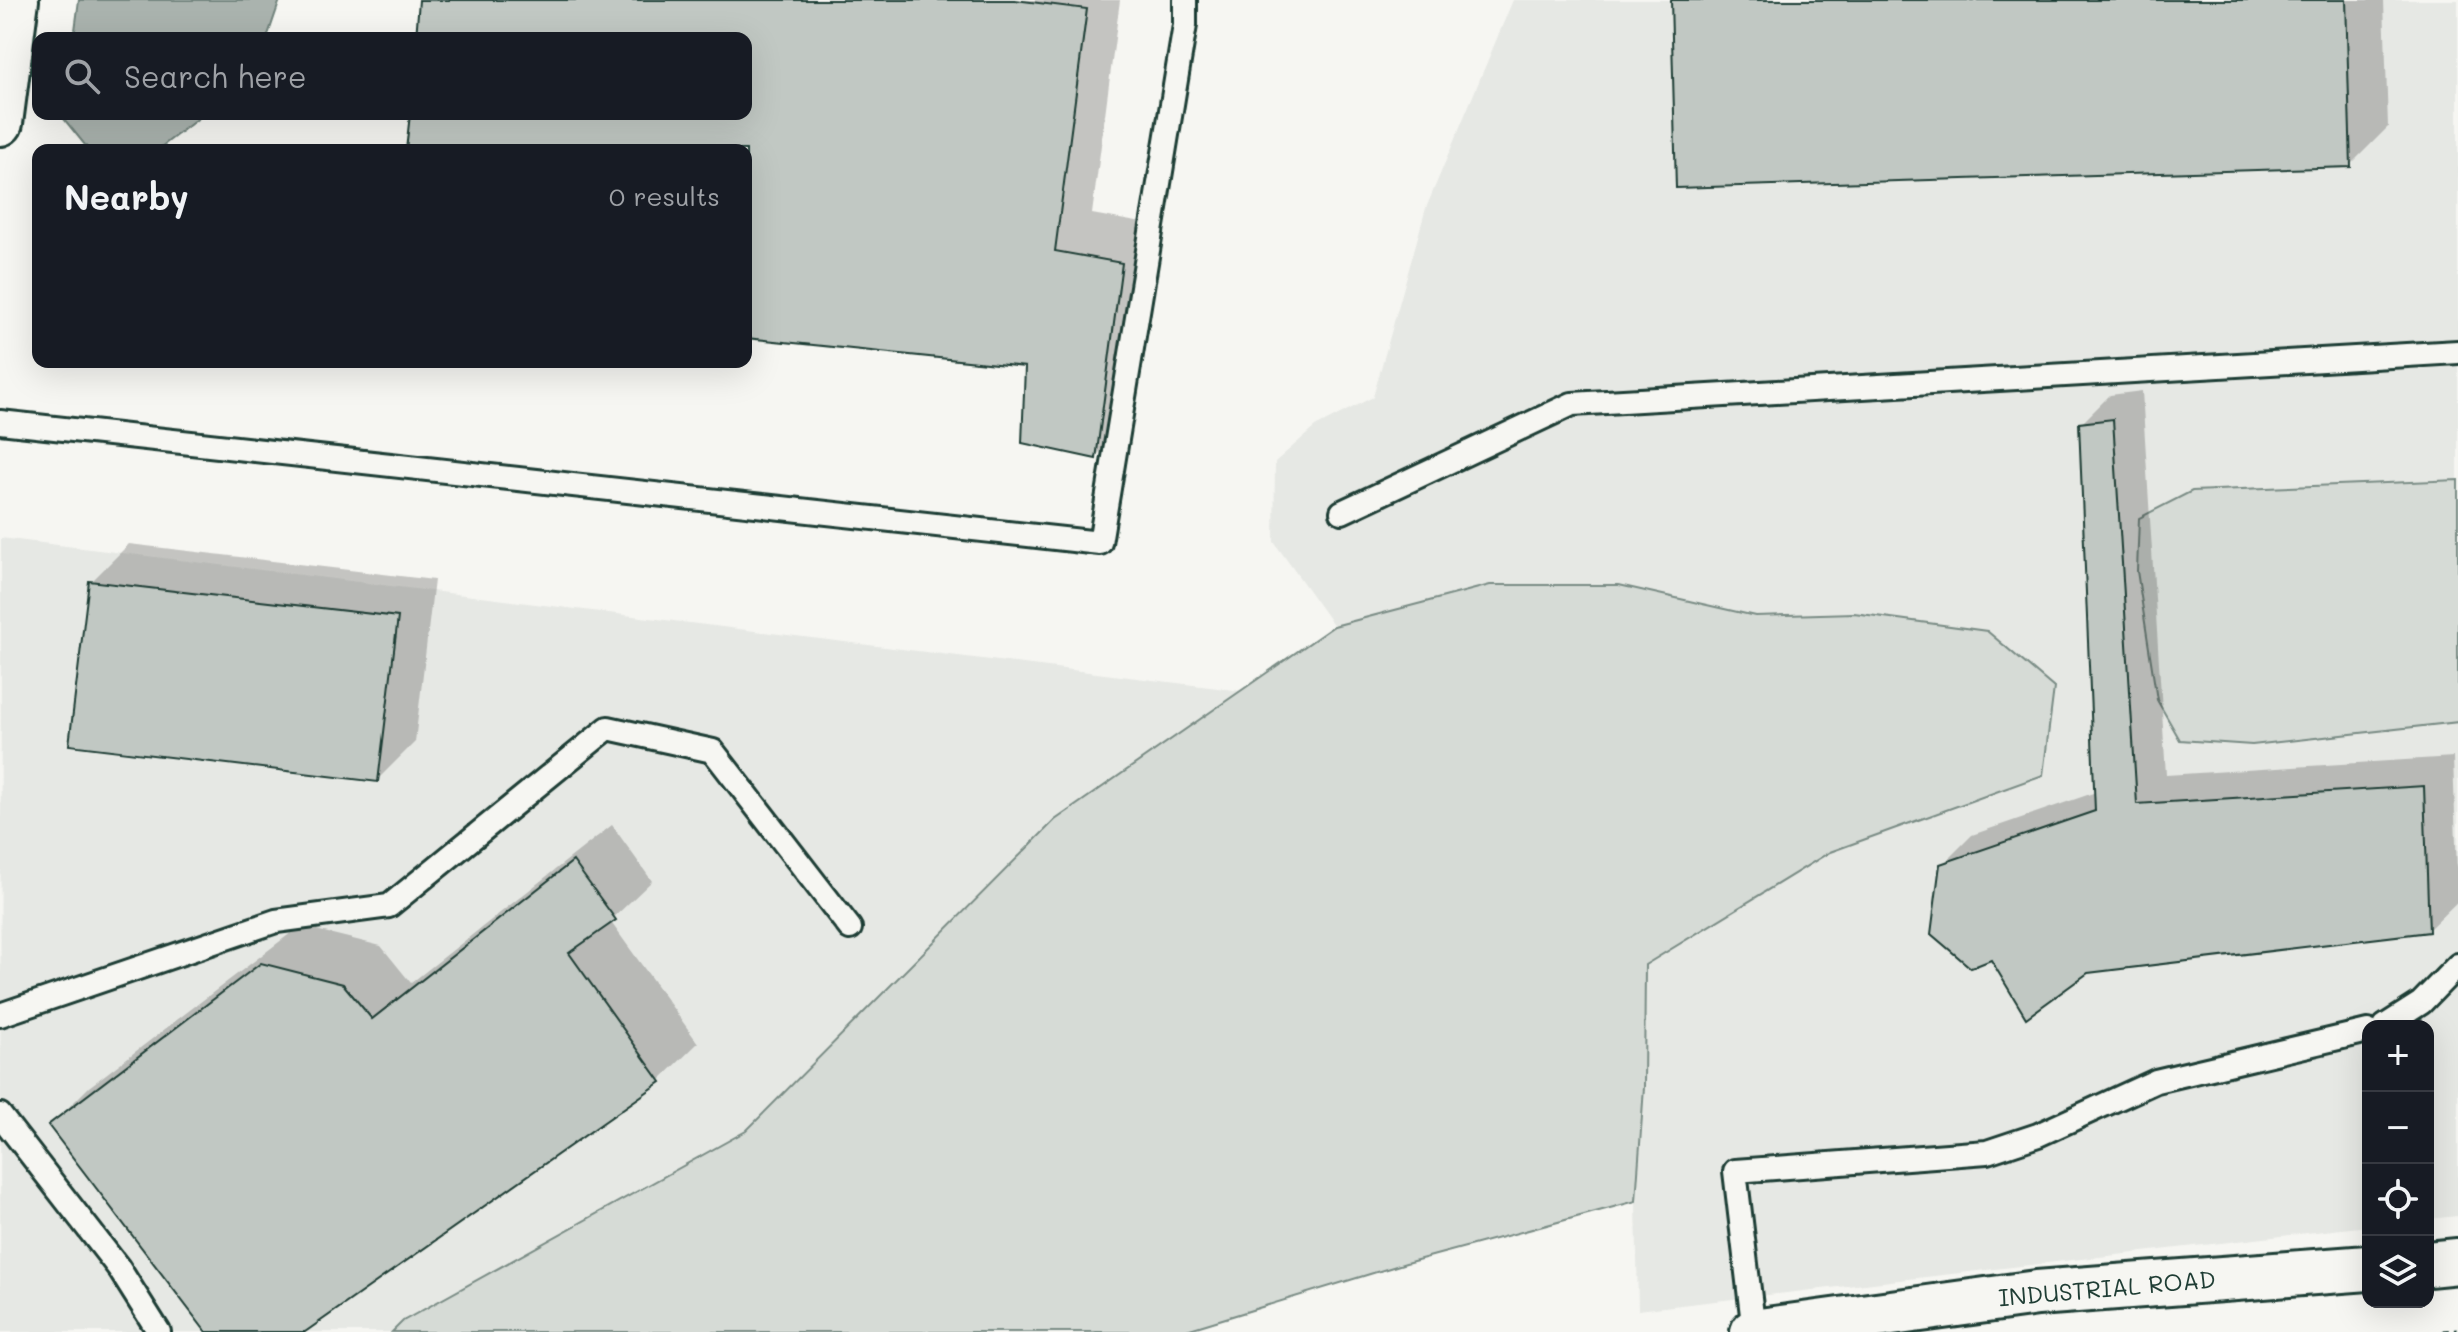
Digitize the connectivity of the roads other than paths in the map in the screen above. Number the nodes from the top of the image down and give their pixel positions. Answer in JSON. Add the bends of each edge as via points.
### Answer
{"nodes":[{"id":1,"x":16,"y":0,"type":"edge"},
{"id":2,"x":1185,"y":0,"type":"edge"},
{"id":3,"x":0,"y":123,"type":"edge"},
{"id":4,"x":2458,"y":352,"type":"edge"},
{"id":5,"x":0,"y":422,"type":"edge"},
{"id":6,"x":1342,"y":512,"type":"dead end"},
{"id":7,"x":850,"y":928,"type":"dead end"},
{"id":8,"x":2458,"y":965,"type":"edge"},
{"id":9,"x":0,"y":1015,"type":"edge"},
{"id":10,"x":2394,"y":1020,"type":"edge"},
{"id":11,"x":2362,"y":1032,"type":"edge"},
{"id":12,"x":0,"y":1115,"type":"edge"},
{"id":13,"x":2458,"y":1261,"type":"edge"},
{"id":14,"x":2434,"y":1263,"type":"edge"},
{"id":15,"x":2362,"y":1268,"type":"edge"},
{"id":16,"x":159,"y":1332,"type":"edge"},
{"id":17,"x":1754,"y":1332,"type":"edge"}],
"edges":[{"from":1,"to":3,"type":"main road"},
{"from":2,"to":5,"type":"lane","via":[[1100,543]]},
{"from":4,"to":6,"type":"lane","via":[[1572,404]]},
{"from":7,"to":9,"type":"lane","via":[[713,751],[608,728],[389,906],[276,921]]},
{"from":8,"to":10,"type":"lane","via":[[2421,1003]]},
{"from":11,"to":17,"type":"lane","via":[[2156,1081],[2038,1135],[1987,1152],[1735,1171]]},
{"from":12,"to":16,"type":"lane","via":[[118,1267]]},
{"from":13,"to":14,"type":"main road"},
{"from":15,"to":17,"type":"main road","name":"INDUSTRIAL ROAD","via":[[2037,1293]]}]}
